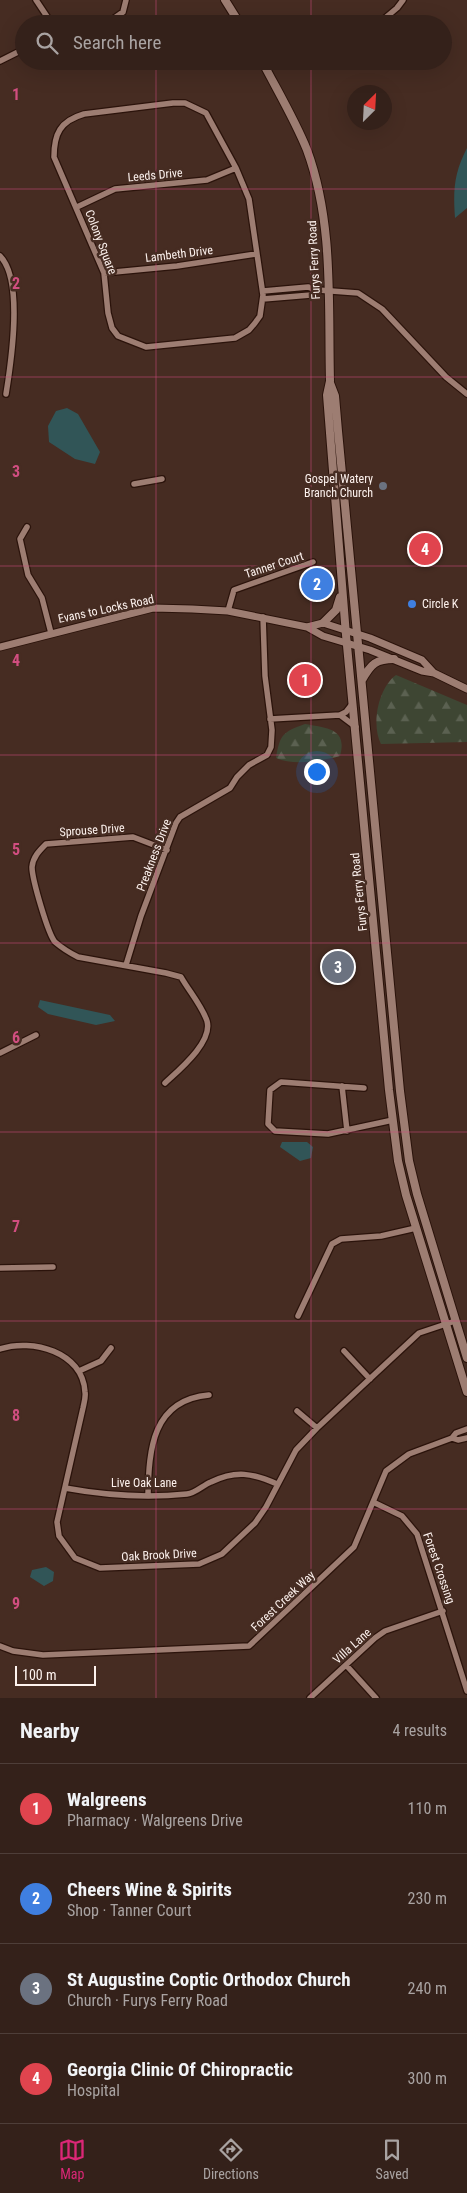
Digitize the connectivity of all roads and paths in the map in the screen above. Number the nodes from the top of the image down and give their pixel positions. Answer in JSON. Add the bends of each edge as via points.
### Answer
{"nodes":[{"id":1,"x":36,"y":0,"type":"edge"},
{"id":2,"x":126,"y":0,"type":"edge"},
{"id":3,"x":225,"y":0,"type":"edge"},
{"id":4,"x":403,"y":0,"type":"edge"},
{"id":5,"x":46,"y":15,"type":"edge"},
{"id":6,"x":118,"y":15,"type":"edge"},
{"id":7,"x":234,"y":15,"type":"edge"},
{"id":8,"x":389,"y":15,"type":"edge"},
{"id":9,"x":15,"y":54,"type":"edge"},
{"id":10,"x":0,"y":62,"type":"edge"},
{"id":11,"x":267,"y":70,"type":"edge"},
{"id":12,"x":236,"y":168,"type":"junction"},
{"id":13,"x":77,"y":207,"type":"junction"},
{"id":14,"x":256,"y":254,"type":"junction"},
{"id":15,"x":0,"y":256,"type":"edge"},
{"id":16,"x":104,"y":273,"type":"junction"},
{"id":17,"x":318,"y":290,"type":"junction"},
{"id":18,"x":328,"y":290,"type":"junction"},
{"id":19,"x":262,"y":291,"type":"junction"},
{"id":20,"x":262,"y":299,"type":"junction"},
{"id":21,"x":330,"y":381,"type":"junction"},
{"id":22,"x":6,"y":394,"type":"dead end"},
{"id":23,"x":467,"y":394,"type":"edge"},
{"id":24,"x":162,"y":479,"type":"dead end"},
{"id":25,"x":134,"y":484,"type":"dead end"},
{"id":26,"x":27,"y":528,"type":"dead end"},
{"id":27,"x":313,"y":562,"type":"dead end"},
{"id":28,"x":342,"y":588,"type":"junction"},
{"id":29,"x":228,"y":611,"type":"junction"},
{"id":30,"x":262,"y":617,"type":"junction"},
{"id":31,"x":323,"y":623,"type":"junction"},
{"id":32,"x":307,"y":627,"type":"junction"},
{"id":33,"x":346,"y":630,"type":"junction"},
{"id":34,"x":51,"y":633,"type":"junction"},
{"id":35,"x":358,"y":634,"type":"junction"},
{"id":36,"x":347,"y":643,"type":"junction"},
{"id":37,"x":359,"y":646,"type":"junction"},
{"id":38,"x":0,"y":647,"type":"edge"},
{"id":39,"x":394,"y":659,"type":"junction"},
{"id":40,"x":434,"y":674,"type":"junction"},
{"id":41,"x":362,"y":680,"type":"junction"},
{"id":42,"x":467,"y":690,"type":"edge"},
{"id":43,"x":353,"y":703,"type":"junction"},
{"id":44,"x":340,"y":715,"type":"junction"},
{"id":45,"x":270,"y":719,"type":"junction"},
{"id":46,"x":356,"y":727,"type":"junction"},
{"id":47,"x":167,"y":850,"type":"junction"},
{"id":48,"x":126,"y":965,"type":"junction"},
{"id":49,"x":36,"y":1035,"type":"dead end"},
{"id":50,"x":0,"y":1053,"type":"edge"},
{"id":51,"x":165,"y":1083,"type":"dead end"},
{"id":52,"x":342,"y":1086,"type":"junction"},
{"id":53,"x":364,"y":1088,"type":"dead end"},
{"id":54,"x":393,"y":1120,"type":"junction"},
{"id":55,"x":347,"y":1131,"type":"junction"},
{"id":56,"x":416,"y":1228,"type":"junction"},
{"id":57,"x":53,"y":1266,"type":"dead end"},
{"id":58,"x":0,"y":1268,"type":"edge"},
{"id":59,"x":298,"y":1316,"type":"dead end"},
{"id":60,"x":455,"y":1321,"type":"junction"},
{"id":61,"x":445,"y":1324,"type":"junction"},
{"id":62,"x":111,"y":1348,"type":"dead end"},
{"id":63,"x":0,"y":1349,"type":"edge"},
{"id":64,"x":344,"y":1351,"type":"dead end"},
{"id":65,"x":467,"y":1358,"type":"edge"},
{"id":66,"x":78,"y":1371,"type":"junction"},
{"id":67,"x":370,"y":1379,"type":"junction"},
{"id":68,"x":467,"y":1392,"type":"edge"},
{"id":69,"x":209,"y":1396,"type":"dead end"},
{"id":70,"x":297,"y":1411,"type":"dead end"},
{"id":71,"x":317,"y":1428,"type":"junction"},
{"id":72,"x":467,"y":1429,"type":"edge"},
{"id":73,"x":452,"y":1438,"type":"junction"},
{"id":74,"x":467,"y":1438,"type":"edge"},
{"id":75,"x":277,"y":1484,"type":"junction"},
{"id":76,"x":65,"y":1488,"type":"junction"},
{"id":77,"x":148,"y":1494,"type":"junction"},
{"id":78,"x":373,"y":1502,"type":"junction"},
{"id":79,"x":443,"y":1611,"type":"junction"},
{"id":80,"x":0,"y":1646,"type":"edge"},
{"id":81,"x":346,"y":1665,"type":"junction"},
{"id":82,"x":467,"y":1691,"type":"edge"},
{"id":83,"x":310,"y":1698,"type":"edge"},
{"id":84,"x":376,"y":1698,"type":"edge"}],
"edges":[{"from":1,"to":5,"type":"street"},
{"from":2,"to":6,"type":"street"},
{"from":3,"to":7,"type":"main road"},
{"from":4,"to":8,"type":"street"},
{"from":9,"to":10,"type":"street"},
{"from":11,"to":18,"type":"main road","name":"Furys Ferry Road","via":[[307,150],[321,200],[327,241]]},
{"from":12,"to":13,"type":"street","name":"Leeds Drive","via":[[207,180],[115,189]]},
{"from":12,"to":13,"type":"street","name":"Colony Square","via":[[206,113],[185,103],[84,114],[72,117],[63,125],[54,146],[54,157]]},
{"from":12,"to":14,"type":"street","name":"Colony Square","via":[[249,199]]},
{"from":13,"to":16,"type":"street","name":"Colony Square"},
{"from":14,"to":16,"type":"street","name":"Lambeth Drive"},
{"from":14,"to":19,"type":"street","name":"Colony Square"},
{"from":15,"to":22,"type":"street","via":[[12,275],[14,297],[13,350]]},
{"from":16,"to":20,"type":"street","name":"Colony Square","via":[[112,328],[125,340],[146,347],[234,338],[255,323],[260,316]]},
{"from":17,"to":18,"type":"street"},
{"from":17,"to":19,"type":"street","via":[[308,287]]},
{"from":17,"to":20,"type":"street","via":[[311,295]]},
{"from":18,"to":21,"type":"main road","name":"Furys Ferry Road"},
{"from":18,"to":23,"type":"street","via":[[358,293],[382,309],[446,377]]},
{"from":19,"to":20,"type":"street","name":"Colony Square"},
{"from":21,"to":28,"type":"main road","name":"Furys Ferry Road","via":[[327,395]]},
{"from":21,"to":35,"type":"main road","name":"Furys Ferry Road","via":[[335,396]]},
{"from":24,"to":25,"type":"street"},
{"from":26,"to":34,"type":"street","via":[[20,539],[28,575],[42,598]]},
{"from":27,"to":29,"type":"street","name":"Tanner Court","via":[[234,590]]},
{"from":28,"to":31,"type":"main road","via":[[336,610]]},
{"from":28,"to":33,"type":"main road","name":"Furys Ferry Road"},
{"from":29,"to":30,"type":"street","name":"Evans to Locks Road"},
{"from":29,"to":34,"type":"street","name":"Evans to Locks Road","via":[[153,608]]},
{"from":30,"to":32,"type":"street","name":"Evans to Locks Road"},
{"from":30,"to":45,"type":"street","name":"Preakness Drive"},
{"from":31,"to":32,"type":"street","name":"Evans to Locks Road"},
{"from":31,"to":33,"type":"street","name":"Evans to Locks Road"},
{"from":32,"to":36,"type":"street","name":"Evans to Locks Road"},
{"from":33,"to":35,"type":"street","name":"Evans to Locks Road"},
{"from":33,"to":36,"type":"main road","name":"Furys Ferry Road"},
{"from":34,"to":38,"type":"street","name":"Evans to Locks Road"},
{"from":35,"to":37,"type":"main road","name":"Furys Ferry Road"},
{"from":35,"to":40,"type":"street","name":"Evans to Locks Road","via":[[422,660]]},
{"from":36,"to":37,"type":"street","name":"Evans to Locks Road"},
{"from":36,"to":43,"type":"main road","name":"Furys Ferry Road"},
{"from":37,"to":39,"type":"street","name":"Evans to Locks Road"},
{"from":37,"to":41,"type":"main road","name":"Furys Ferry Road"},
{"from":39,"to":40,"type":"street","name":"Evans to Locks Road"},
{"from":39,"to":41,"type":"main road","via":[[375,662]]},
{"from":40,"to":42,"type":"street","name":"Evans to Locks Road"},
{"from":41,"to":60,"type":"main road","name":"Furys Ferry Road","via":[[409,1161]]},
{"from":43,"to":44,"type":"street"},
{"from":43,"to":46,"type":"main road","name":"Furys Ferry Road"},
{"from":44,"to":45,"type":"street"},
{"from":44,"to":46,"type":"street"},
{"from":45,"to":47,"type":"street","name":"Preakness Drive","via":[[271,747],[267,756],[249,765],[230,788],[180,817]]},
{"from":46,"to":54,"type":"main road","name":"Furys Ferry Road"},
{"from":47,"to":48,"type":"street","name":"Preakness Drive"},
{"from":47,"to":48,"type":"street","name":"Sprouse Drive","via":[[133,837],[46,844],[36,853],[32,866],[34,882],[54,940],[78,957]]},
{"from":48,"to":51,"type":"street","name":"Sprouse Drive","via":[[181,977],[208,1022],[208,1033],[203,1042]]},
{"from":49,"to":50,"type":"street"},
{"from":52,"to":53,"type":"street"},
{"from":52,"to":55,"type":"street"},
{"from":52,"to":55,"type":"street","via":[[281,1082],[270,1090],[267,1120],[275,1131],[328,1134]]},
{"from":54,"to":55,"type":"street"},
{"from":54,"to":56,"type":"main road","name":"Furys Ferry Road","via":[[398,1162]]},
{"from":56,"to":59,"type":"street","via":[[381,1236],[341,1239],[332,1244]]},
{"from":56,"to":61,"type":"main road","name":"Furys Ferry Road"},
{"from":57,"to":58,"type":"street"},
{"from":60,"to":61,"type":"street","name":"Oak Brook Drive"},
{"from":60,"to":65,"type":"main road","name":"Furys Ferry Road"},
{"from":61,"to":67,"type":"street","name":"Oak Brook Drive","via":[[419,1333]]},
{"from":61,"to":68,"type":"main road","name":"Furys Ferry Road"},
{"from":62,"to":66,"type":"street","via":[[101,1361]]},
{"from":63,"to":66,"type":"street","via":[[32,1344],[43,1347],[62,1356]]},
{"from":64,"to":67,"type":"street"},
{"from":66,"to":76,"type":"street","name":"Oak Brook Drive","via":[[85,1392]]},
{"from":67,"to":71,"type":"street","name":"Oak Brook Drive"},
{"from":69,"to":77,"type":"street","via":[[198,1396],[178,1405],[161,1423],[150,1450]]},
{"from":70,"to":71,"type":"street"},
{"from":71,"to":75,"type":"street","name":"Oak Brook Drive","via":[[296,1450]]},
{"from":72,"to":73,"type":"street","name":"Forest Creek Way"},
{"from":73,"to":74,"type":"street","name":"Forest Creek Way"},
{"from":73,"to":78,"type":"street","name":"Forest Creek Way","via":[[409,1454],[386,1471]]},
{"from":75,"to":76,"type":"street","name":"Oak Brook Drive","via":[[254,1523],[222,1554],[199,1564],[100,1568],[75,1558],[59,1536],[57,1522]]},
{"from":75,"to":77,"type":"street","name":"Live Oak Lane","via":[[245,1473],[224,1476],[189,1494]]},
{"from":76,"to":77,"type":"street","name":"Live Oak Lane","via":[[94,1493]]},
{"from":78,"to":79,"type":"street","name":"Forest Crossing","via":[[402,1516],[417,1534]]},
{"from":78,"to":80,"type":"street","name":"Forest Creek Way","via":[[354,1547],[249,1646],[43,1655]]},
{"from":79,"to":81,"type":"street","name":"Villa Lane","via":[[385,1631]]},
{"from":79,"to":82,"type":"street","name":"Forest Crossing"},
{"from":81,"to":83,"type":"street","name":"Villa Lane"},
{"from":81,"to":84,"type":"street"}]}
